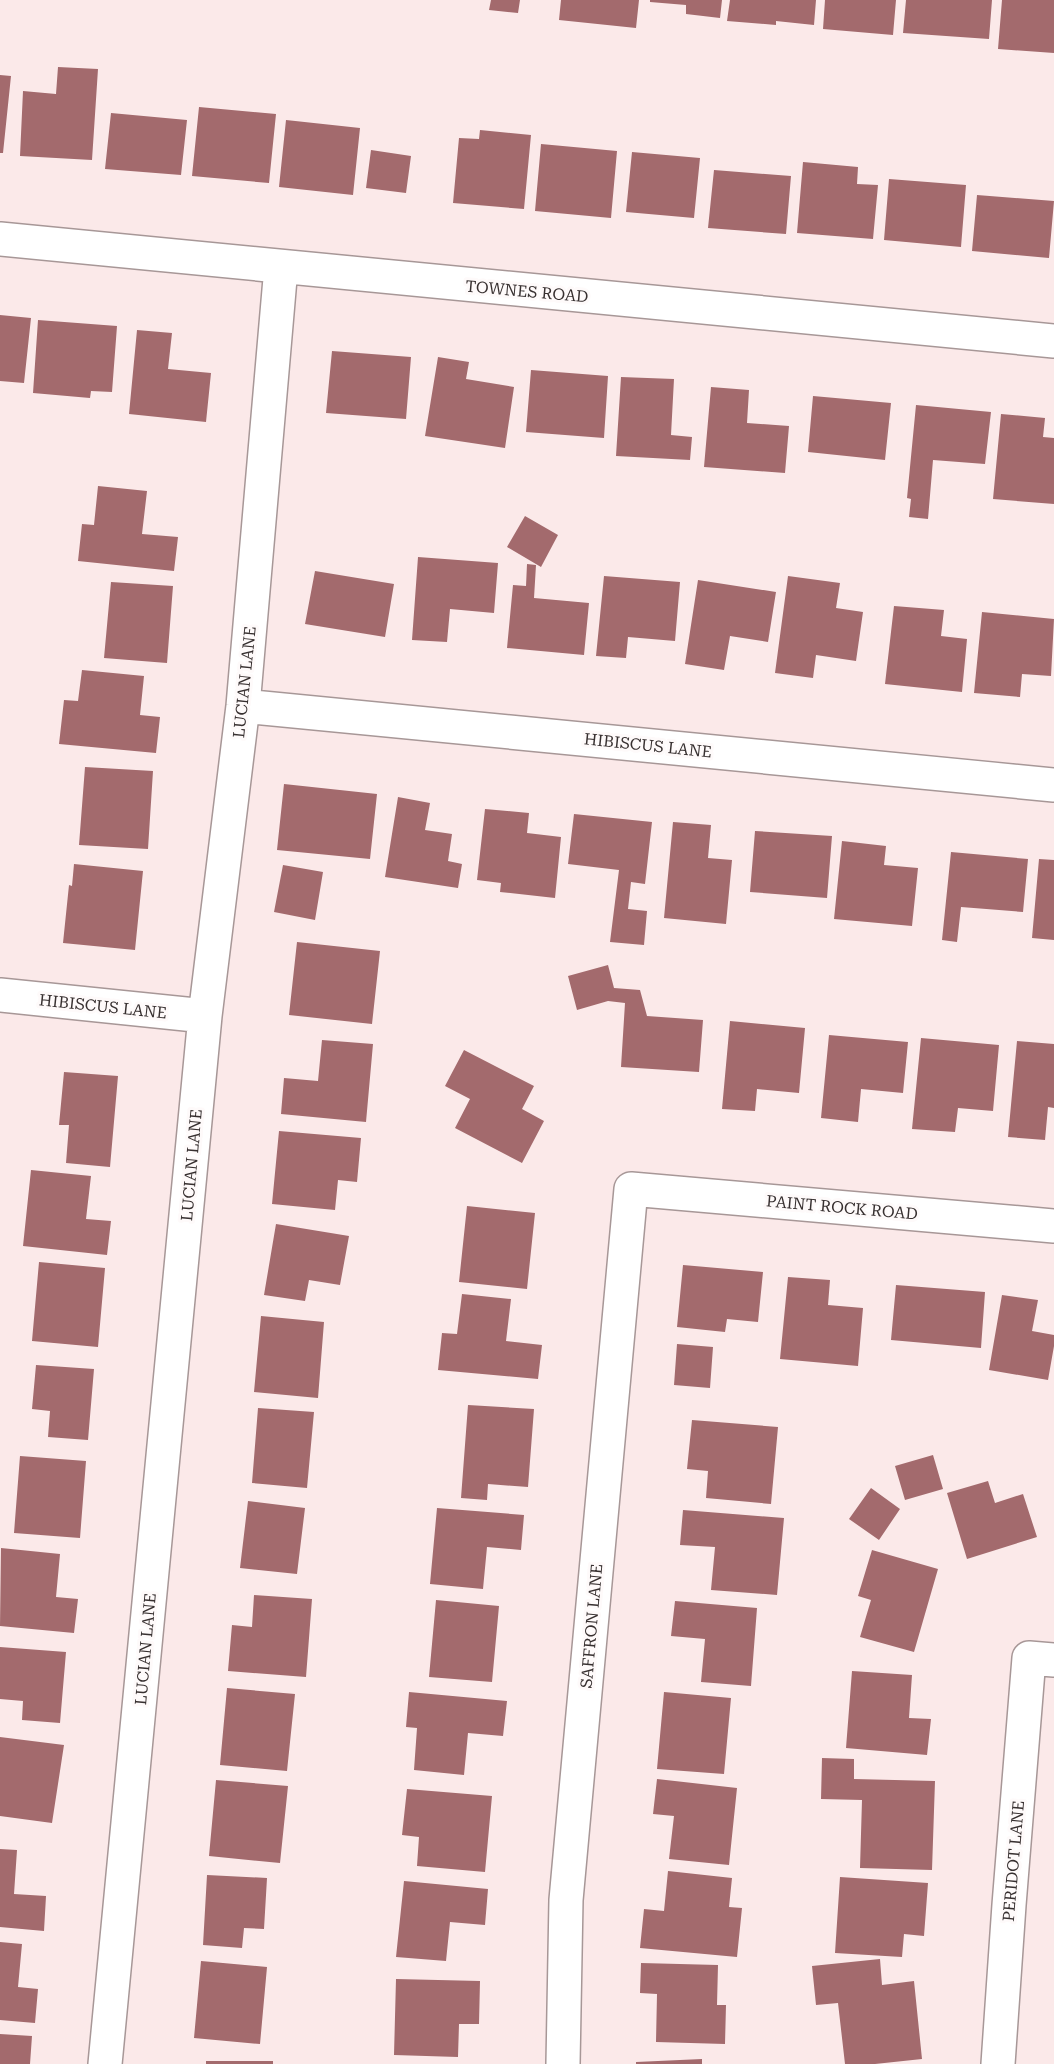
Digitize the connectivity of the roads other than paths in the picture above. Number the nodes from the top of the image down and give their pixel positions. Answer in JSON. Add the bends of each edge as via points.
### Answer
{"nodes":[{"id":1,"x":0,"y":239,"type":"edge"},
{"id":2,"x":281,"y":267,"type":"junction"},
{"id":3,"x":1054,"y":341,"type":"edge"},
{"id":4,"x":243,"y":706,"type":"junction"},
{"id":5,"x":1054,"y":785,"type":"edge"},
{"id":6,"x":0,"y":995,"type":"edge"},
{"id":7,"x":205,"y":1016,"type":"junction"},
{"id":8,"x":631,"y":1189,"type":"joint"},
{"id":9,"x":1054,"y":1226,"type":"edge"},
{"id":10,"x":1042,"y":1659,"type":"edge"},
{"id":11,"x":105,"y":2064,"type":"edge"},
{"id":12,"x":563,"y":2064,"type":"edge"},
{"id":13,"x":998,"y":2064,"type":"edge"}],
"edges":[{"from":1,"to":2,"type":"street","name":"TOWNES ROAD"},
{"from":2,"to":3,"type":"street","name":"TOWNES ROAD"},
{"from":2,"to":4,"type":"street","name":"LUCIAN LANE"},
{"from":4,"to":5,"type":"street","name":"HIBISCUS LANE"},
{"from":4,"to":7,"type":"street","name":"LUCIAN LANE"},
{"from":6,"to":7,"type":"street","name":"HIBISCUS LANE"},
{"from":7,"to":11,"type":"street","name":"LUCIAN LANE"},
{"from":8,"to":9,"type":"street","name":"PAINT ROCK ROAD"},
{"from":8,"to":12,"type":"street","name":"SAFFRON LANE","via":[[566,1900]]},
{"from":10,"to":13,"type":"street","name":"PERIDOT LANE","via":[[1009,1905]]}]}
